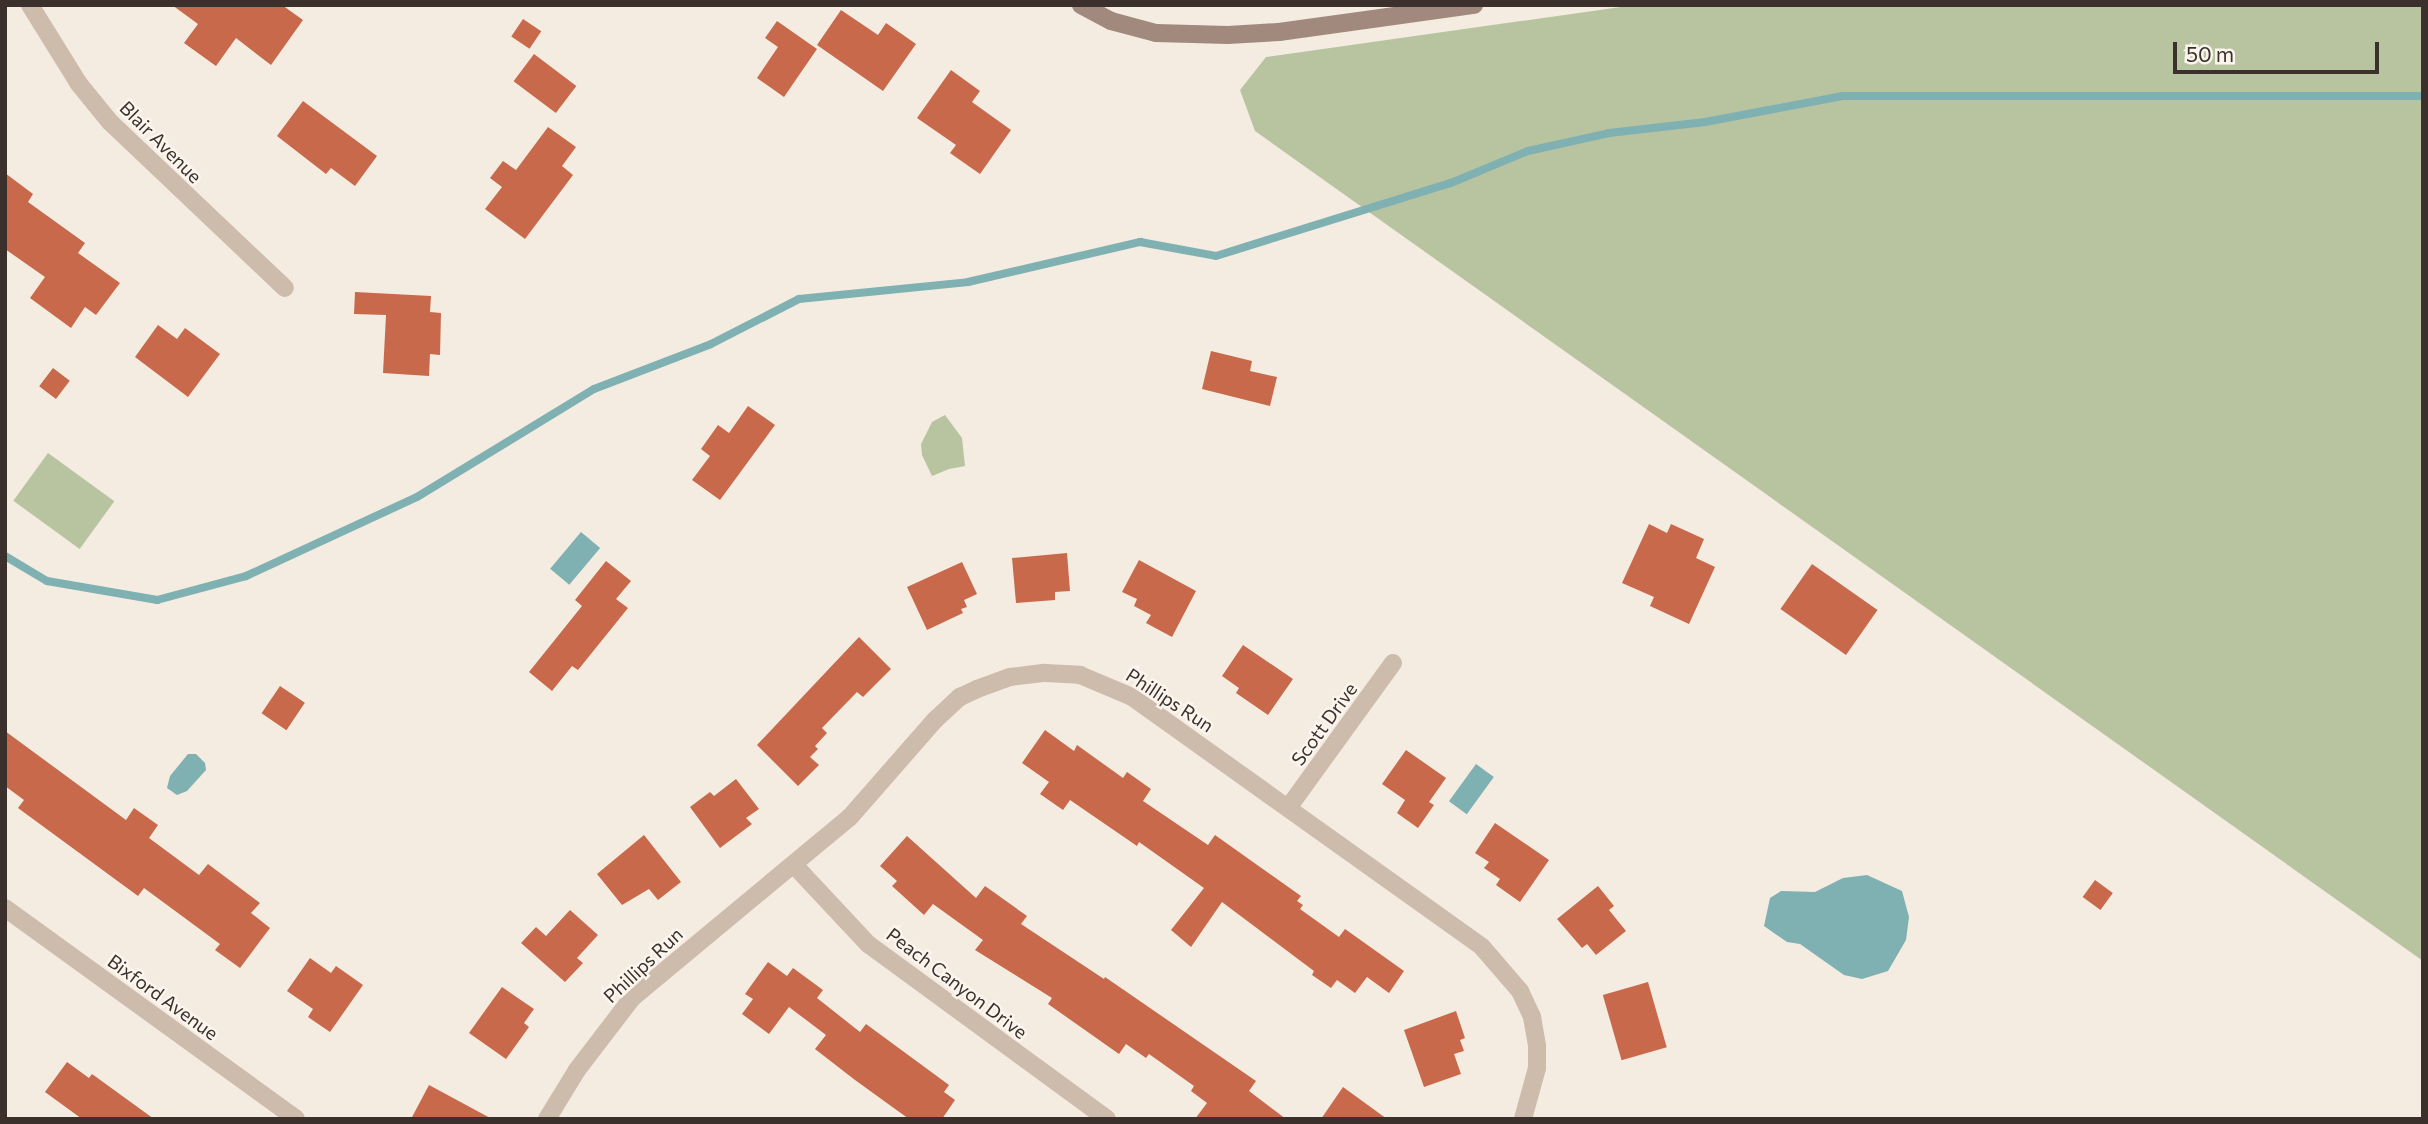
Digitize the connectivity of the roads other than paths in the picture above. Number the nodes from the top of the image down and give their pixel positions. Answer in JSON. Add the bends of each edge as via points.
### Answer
{"nodes":[{"id":1,"x":30,"y":5,"type":"edge"},
{"id":2,"x":1082,"y":5,"type":"edge"},
{"id":3,"x":1475,"y":5,"type":"edge"},
{"id":4,"x":285,"y":288,"type":"dead end"},
{"id":5,"x":1393,"y":663,"type":"dead end"},
{"id":6,"x":1288,"y":808,"type":"junction"},
{"id":7,"x":795,"y":866,"type":"junction"},
{"id":8,"x":5,"y":908,"type":"edge"},
{"id":9,"x":296,"y":1119,"type":"edge"},
{"id":10,"x":547,"y":1119,"type":"edge"},
{"id":11,"x":1107,"y":1119,"type":"edge"},
{"id":12,"x":1523,"y":1119,"type":"edge"}],
"edges":[{"from":1,"to":4,"type":"street","name":"Blair Avenue","via":[[79,84],[110,122]]},
{"from":2,"to":3,"type":"street","via":[[1111,21],[1156,33],[1228,35]]},
{"from":5,"to":6,"type":"street","name":"Scott Drive"},
{"from":6,"to":7,"type":"street","name":"Phillips Run","via":[[1115,688],[1080,675],[1028,674],[960,697],[934,719],[850,817]]},
{"from":6,"to":12,"type":"street","name":"Phillips Run","via":[[1482,947],[1520,990],[1538,1046],[1534,1088]]},
{"from":7,"to":10,"type":"street","name":"Phillips Run","via":[[632,999],[577,1070]]},
{"from":7,"to":11,"type":"street","name":"Peach Canyon Drive","via":[[868,944]]},
{"from":8,"to":9,"type":"street","name":"Bixford Avenue"}]}
